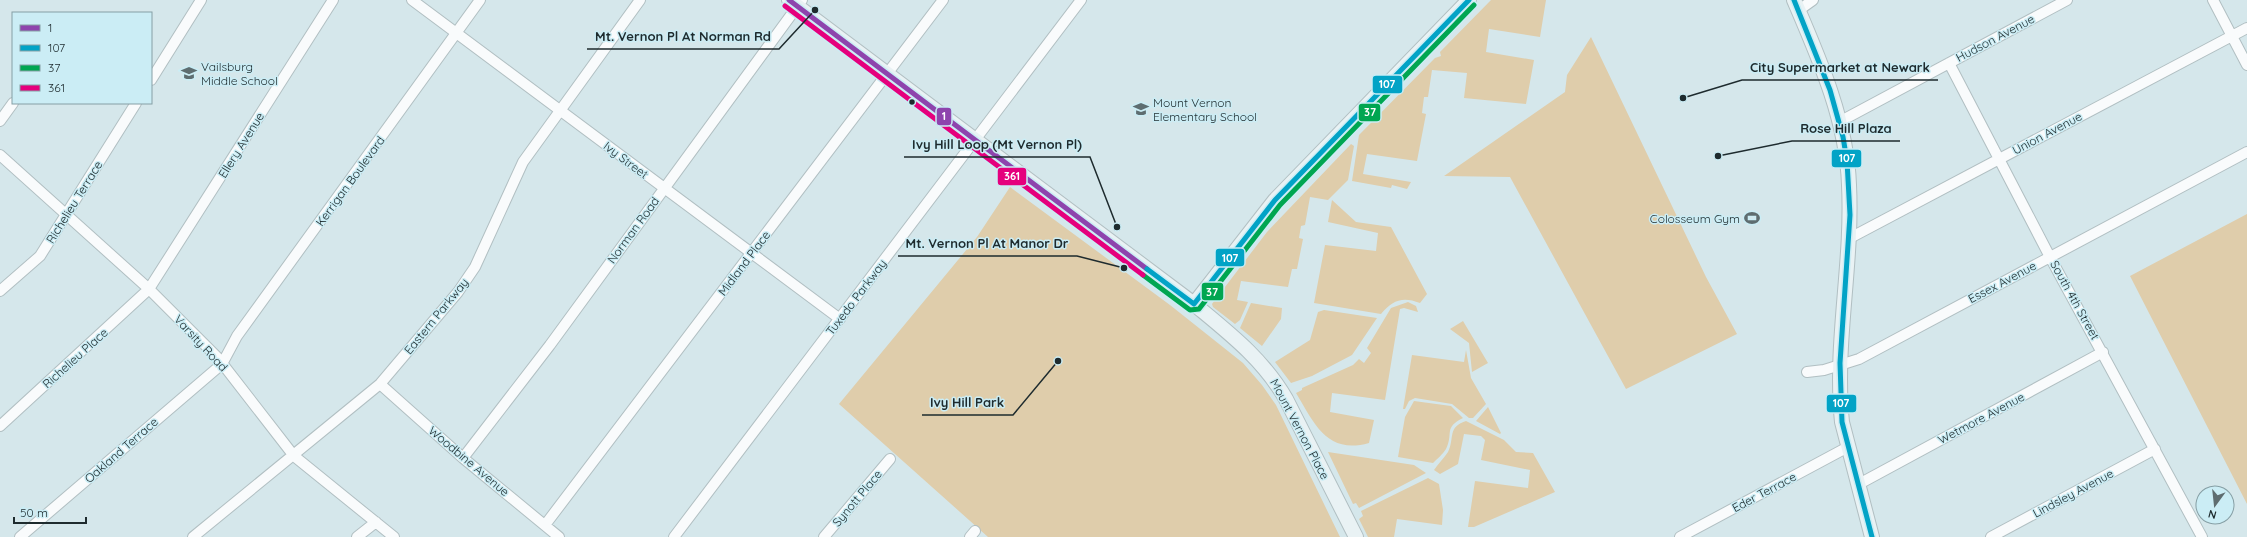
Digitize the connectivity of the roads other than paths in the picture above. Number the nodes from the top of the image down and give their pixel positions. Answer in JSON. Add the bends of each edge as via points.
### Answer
{"nodes":[{"id":1,"x":201,"y":0,"type":"edge"},
{"id":2,"x":333,"y":0,"type":"edge"},
{"id":3,"x":412,"y":0,"type":"edge"},
{"id":4,"x":480,"y":0,"type":"edge"},
{"id":5,"x":640,"y":0,"type":"edge"},
{"id":6,"x":943,"y":0,"type":"edge"},
{"id":7,"x":1081,"y":0,"type":"edge"},
{"id":8,"x":1469,"y":0,"type":"edge"},
{"id":9,"x":1813,"y":0,"type":"edge"},
{"id":10,"x":2067,"y":0,"type":"edge"},
{"id":11,"x":2213,"y":0,"type":"edge"},
{"id":12,"x":796,"y":2,"type":"edge"},
{"id":13,"x":1797,"y":5,"type":"edge"},
{"id":14,"x":2247,"y":28,"type":"edge"},
{"id":15,"x":456,"y":34,"type":"junction"},
{"id":16,"x":2232,"y":36,"type":"junction"},
{"id":17,"x":1949,"y":63,"type":"junction"},
{"id":18,"x":2247,"y":65,"type":"edge"},
{"id":19,"x":888,"y":74,"type":"junction"},
{"id":20,"x":152,"y":78,"type":"edge"},
{"id":21,"x":13,"y":104,"type":"edge"},
{"id":22,"x":135,"y":104,"type":"edge"},
{"id":23,"x":560,"y":110,"type":"junction"},
{"id":24,"x":0,"y":121,"type":"edge"},
{"id":25,"x":1839,"y":122,"type":"junction"},
{"id":26,"x":976,"y":140,"type":"junction"},
{"id":27,"x":2247,"y":152,"type":"edge"},
{"id":28,"x":0,"y":155,"type":"edge"},
{"id":29,"x":2000,"y":158,"type":"junction"},
{"id":30,"x":664,"y":188,"type":"junction"},
{"id":31,"x":67,"y":214,"type":"junction"},
{"id":32,"x":1848,"y":239,"type":"junction"},
{"id":33,"x":752,"y":253,"type":"junction"},
{"id":34,"x":2050,"y":257,"type":"junction"},
{"id":35,"x":149,"y":289,"type":"junction"},
{"id":36,"x":0,"y":291,"type":"edge"},
{"id":37,"x":1194,"y":304,"type":"junction"},
{"id":38,"x":840,"y":319,"type":"junction"},
{"id":39,"x":2103,"y":352,"type":"junction"},
{"id":40,"x":222,"y":364,"type":"junction"},
{"id":41,"x":1842,"y":365,"type":"junction"},
{"id":42,"x":1807,"y":372,"type":"dead end"},
{"id":43,"x":380,"y":384,"type":"junction"},
{"id":44,"x":0,"y":426,"type":"edge"},
{"id":45,"x":1848,"y":447,"type":"junction"},
{"id":46,"x":2155,"y":449,"type":"junction"},
{"id":47,"x":294,"y":456,"type":"junction"},
{"id":48,"x":463,"y":458,"type":"junction"},
{"id":49,"x":890,"y":459,"type":"dead end"},
{"id":50,"x":1859,"y":484,"type":"junction"},
{"id":51,"x":376,"y":522,"type":"junction"},
{"id":52,"x":545,"y":525,"type":"junction"},
{"id":53,"x":20,"y":537,"type":"edge"},
{"id":54,"x":193,"y":537,"type":"edge"},
{"id":55,"x":357,"y":537,"type":"edge"},
{"id":56,"x":394,"y":537,"type":"edge"},
{"id":57,"x":559,"y":537,"type":"edge"},
{"id":58,"x":674,"y":537,"type":"edge"},
{"id":59,"x":824,"y":537,"type":"edge"},
{"id":60,"x":1356,"y":537,"type":"edge"},
{"id":61,"x":1680,"y":537,"type":"edge"},
{"id":62,"x":1872,"y":537,"type":"edge"},
{"id":63,"x":1991,"y":537,"type":"edge"},
{"id":64,"x":2202,"y":537,"type":"edge"}],
"edges":[{"from":1,"to":20,"type":"street"},
{"from":2,"to":35,"type":"street","name":"Ellery Avenue"},
{"from":3,"to":15,"type":"street","name":"Ivy Street"},
{"from":4,"to":15,"type":"street","name":"Kerrigan Boulevard"},
{"from":5,"to":23,"type":"street","name":"Eastern Parkway"},
{"from":6,"to":19,"type":"street","name":"Midland Place"},
{"from":7,"to":26,"type":"street","name":"Tuxedo Parkway"},
{"from":8,"to":37,"type":"street","via":[[1274,200]]},
{"from":9,"to":13,"type":"street"},
{"from":10,"to":17,"type":"street","name":"Hudson Avenue"},
{"from":11,"to":16,"type":"street"},
{"from":12,"to":19,"type":"street","name":"Mount Vernon Place"},
{"from":12,"to":30,"type":"street","name":"Norman Road"},
{"from":13,"to":25,"type":"street"},
{"from":14,"to":16,"type":"street","name":"Union Avenue"},
{"from":15,"to":23,"type":"street","name":"Ivy Street"},
{"from":15,"to":40,"type":"street","name":"Kerrigan Boulevard","via":[[237,336]]},
{"from":16,"to":18,"type":"street"},
{"from":16,"to":29,"type":"street","name":"Union Avenue"},
{"from":17,"to":25,"type":"street","name":"Hudson Avenue"},
{"from":17,"to":29,"type":"street","name":"South 4th Street"},
{"from":19,"to":26,"type":"street","name":"Mount Vernon Place"},
{"from":19,"to":33,"type":"street","name":"Midland Place"},
{"from":21,"to":24,"type":"street"},
{"from":22,"to":31,"type":"street","name":"Richelieu Terrace"},
{"from":23,"to":30,"type":"street","name":"Ivy Street"},
{"from":23,"to":43,"type":"street","name":"Eastern Parkway","via":[[523,162],[475,267],[458,292]]},
{"from":25,"to":32,"type":"street","via":[[1848,169]]},
{"from":26,"to":37,"type":"street","name":"Mount Vernon Place"},
{"from":26,"to":38,"type":"street","name":"Tuxedo Parkway"},
{"from":27,"to":34,"type":"street","name":"Essex Avenue"},
{"from":28,"to":31,"type":"street","name":"Varsity Road"},
{"from":29,"to":32,"type":"street","name":"Union Avenue"},
{"from":29,"to":34,"type":"street","name":"South 4th Street"},
{"from":30,"to":33,"type":"street","name":"Ivy Street"},
{"from":30,"to":48,"type":"street","name":"Norman Road","via":[[550,345]]},
{"from":31,"to":35,"type":"street","name":"Varsity Road"},
{"from":31,"to":36,"type":"street","name":"Richelieu Terrace","via":[[40,256]]},
{"from":32,"to":41,"type":"street"},
{"from":33,"to":38,"type":"street","name":"Ivy Street"},
{"from":33,"to":52,"type":"street","name":"Midland Place"},
{"from":34,"to":39,"type":"street","name":"South 4th Street"},
{"from":34,"to":41,"type":"street","name":"Essex Avenue","via":[[1859,359]]},
{"from":35,"to":40,"type":"street","name":"Varsity Road"},
{"from":35,"to":44,"type":"street","name":"Richelieu Place"},
{"from":37,"to":60,"type":"street","name":"Mount Vernon Place","via":[[1253,354],[1276,382]]},
{"from":38,"to":58,"type":"street","name":"Tuxedo Parkway"},
{"from":39,"to":46,"type":"street","name":"South 4th Street"},
{"from":39,"to":50,"type":"street","name":"Wetmore Avenue"},
{"from":40,"to":47,"type":"street","name":"Varsity Road"},
{"from":40,"to":53,"type":"street","name":"Oakland Terrace"},
{"from":41,"to":42,"type":"street","name":"Essex Avenue"},
{"from":41,"to":45,"type":"street","via":[[1840,403]]},
{"from":43,"to":47,"type":"street","name":"Eastern Parkway"},
{"from":43,"to":48,"type":"street","name":"Woodbine Avenue"},
{"from":45,"to":50,"type":"street"},
{"from":45,"to":61,"type":"street","name":"Eder Terrace"},
{"from":46,"to":63,"type":"street","name":"Lindsley Avenue"},
{"from":46,"to":64,"type":"street","name":"South 4th Street"},
{"from":47,"to":51,"type":"street","name":"Varsity Road"},
{"from":47,"to":54,"type":"street","name":"Eastern Parkway"},
{"from":48,"to":52,"type":"street","name":"Woodbine Avenue"},
{"from":49,"to":59,"type":"street","name":"Synott Place"},
{"from":50,"to":62,"type":"street"},
{"from":51,"to":55,"type":"street"},
{"from":51,"to":56,"type":"street","name":"Varsity Road"},
{"from":52,"to":57,"type":"street","name":"Woodbine Avenue"}]}
